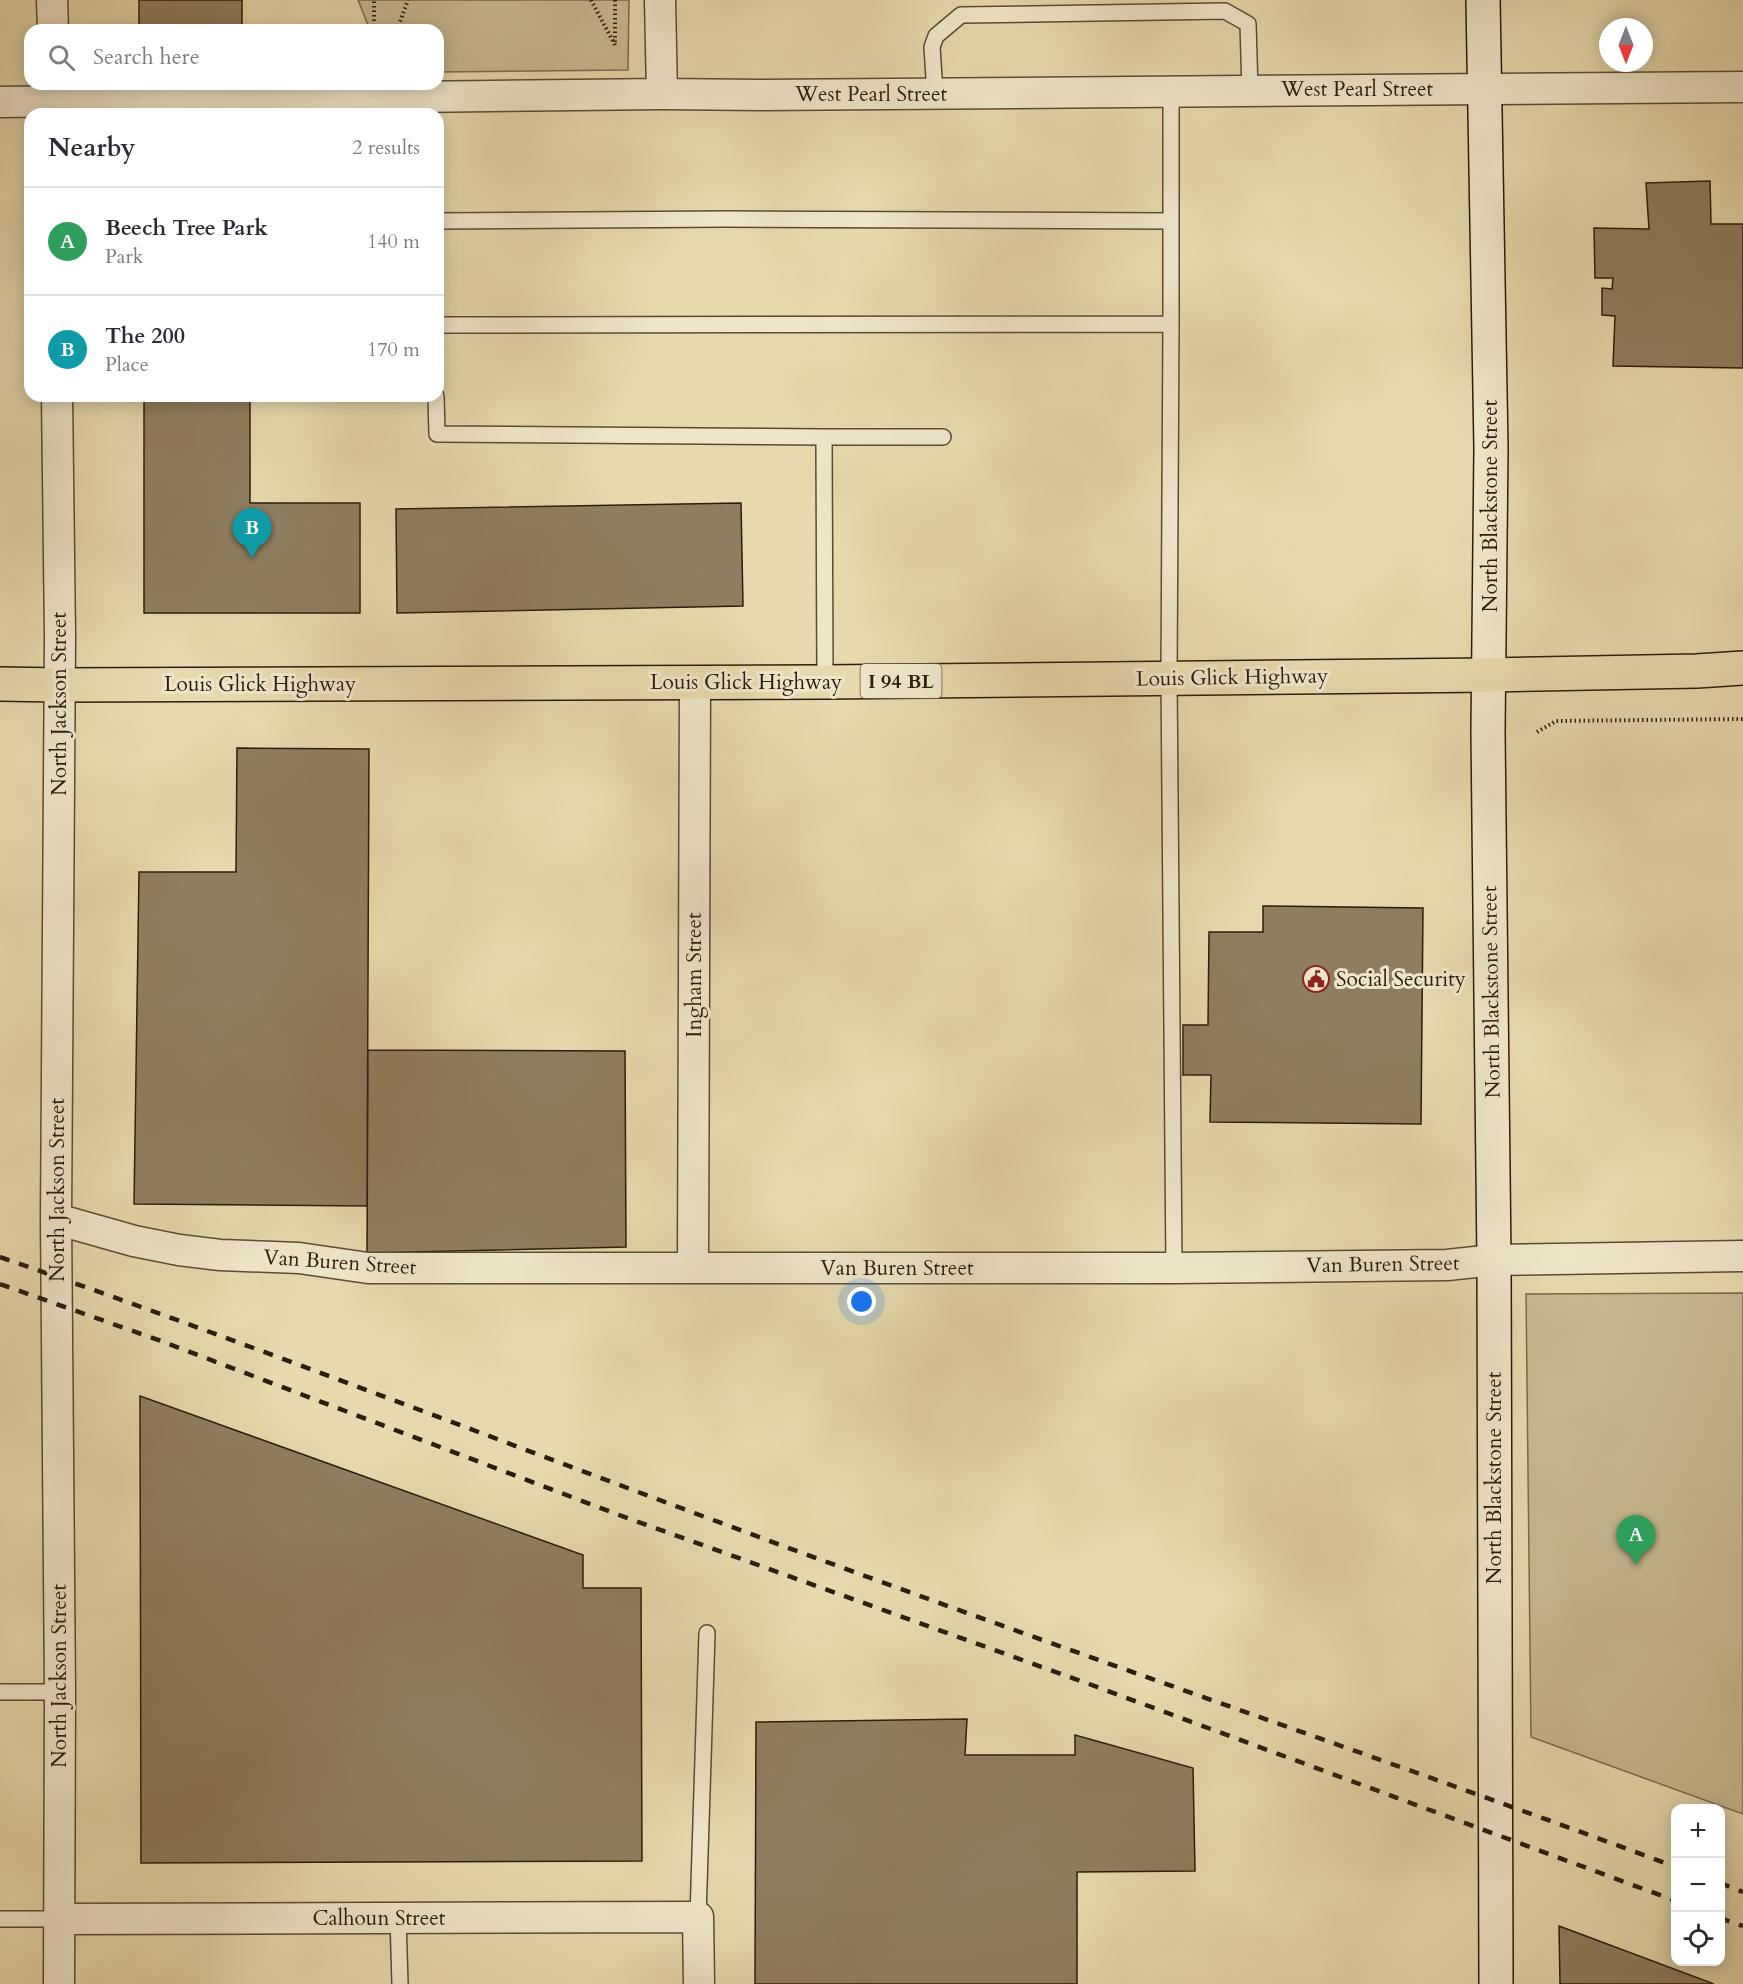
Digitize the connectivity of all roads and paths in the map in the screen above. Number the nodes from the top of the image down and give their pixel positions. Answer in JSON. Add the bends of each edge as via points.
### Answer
{"nodes":[{"id":1,"x":52,"y":0,"type":"edge"},
{"id":2,"x":374,"y":0,"type":"edge"},
{"id":3,"x":408,"y":0,"type":"edge"},
{"id":4,"x":591,"y":0,"type":"edge"},
{"id":5,"x":615,"y":0,"type":"edge"},
{"id":6,"x":660,"y":0,"type":"edge"},
{"id":7,"x":1483,"y":0,"type":"edge"},
{"id":8,"x":52,"y":24,"type":"edge"},
{"id":9,"x":374,"y":24,"type":"edge"},
{"id":10,"x":399,"y":24,"type":"edge"},
{"id":11,"x":1743,"y":87,"type":"edge"},
{"id":12,"x":1250,"y":90,"type":"junction"},
{"id":13,"x":1483,"y":90,"type":"junction"},
{"id":14,"x":1171,"y":91,"type":"junction"},
{"id":15,"x":662,"y":94,"type":"junction"},
{"id":16,"x":935,"y":94,"type":"junction"},
{"id":17,"x":54,"y":100,"type":"edge"},
{"id":18,"x":0,"y":102,"type":"edge"},
{"id":19,"x":444,"y":221,"type":"edge"},
{"id":20,"x":1170,"y":221,"type":"junction"},
{"id":21,"x":1171,"y":324,"type":"junction"},
{"id":22,"x":444,"y":325,"type":"edge"},
{"id":23,"x":57,"y":402,"type":"edge"},
{"id":24,"x":436,"y":402,"type":"edge"},
{"id":25,"x":825,"y":437,"type":"junction"},
{"id":26,"x":943,"y":437,"type":"dead end"},
{"id":27,"x":1743,"y":668,"type":"edge"},
{"id":28,"x":1489,"y":675,"type":"junction"},
{"id":29,"x":1169,"y":677,"type":"junction"},
{"id":30,"x":695,"y":682,"type":"junction"},
{"id":31,"x":825,"y":682,"type":"junction"},
{"id":32,"x":0,"y":684,"type":"edge"},
{"id":33,"x":60,"y":685,"type":"junction"},
{"id":34,"x":1743,"y":718,"type":"edge"},
{"id":35,"x":1537,"y":732,"type":"dead end"},
{"id":36,"x":56,"y":1219,"type":"junction"},
{"id":37,"x":1743,"y":1256,"type":"edge"},
{"id":38,"x":1494,"y":1260,"type":"junction"},
{"id":39,"x":693,"y":1268,"type":"junction"},
{"id":40,"x":1174,"y":1268,"type":"junction"},
{"id":41,"x":707,"y":1633,"type":"dead end"},
{"id":42,"x":0,"y":1692,"type":"edge"},
{"id":43,"x":60,"y":1692,"type":"junction"},
{"id":44,"x":698,"y":1917,"type":"junction"},
{"id":45,"x":398,"y":1918,"type":"junction"},
{"id":46,"x":0,"y":1919,"type":"edge"},
{"id":47,"x":59,"y":1919,"type":"junction"},
{"id":48,"x":59,"y":1984,"type":"edge"},
{"id":49,"x":400,"y":1984,"type":"edge"},
{"id":50,"x":699,"y":1984,"type":"edge"},
{"id":51,"x":1496,"y":1984,"type":"edge"}],
"edges":[{"from":1,"to":8,"type":"street"},
{"from":2,"to":9,"type":"path"},
{"from":3,"to":10,"type":"path"},
{"from":4,"to":5,"type":"path","via":[[615,47]]},
{"from":6,"to":15,"type":"street"},
{"from":7,"to":13,"type":"main road","name":"North Blackstone Street"},
{"from":11,"to":13,"type":"street","name":"West Pearl Street"},
{"from":12,"to":13,"type":"street","name":"West Pearl Street"},
{"from":12,"to":14,"type":"street","name":"West Pearl Street"},
{"from":12,"to":16,"type":"lane","via":[[1248,24],[1225,11],[961,15],[936,36],[932,47]]},
{"from":13,"to":28,"type":"main road","name":"North Blackstone Street","via":[[1491,448]]},
{"from":14,"to":16,"type":"street","name":"West Pearl Street"},
{"from":14,"to":20,"type":"lane"},
{"from":15,"to":16,"type":"street","name":"West Pearl Street"},
{"from":15,"to":17,"type":"street","name":"West Pearl Street"},
{"from":17,"to":18,"type":"street","name":"West Pearl Street"},
{"from":19,"to":20,"type":"lane"},
{"from":20,"to":21,"type":"lane"},
{"from":21,"to":22,"type":"lane"},
{"from":21,"to":29,"type":"lane"},
{"from":23,"to":33,"type":"street","name":"North Jackson Street"},
{"from":24,"to":25,"type":"lane","via":[[437,434]]},
{"from":25,"to":26,"type":"lane"},
{"from":25,"to":31,"type":"lane"},
{"from":27,"to":28,"type":"main road","name":"Louis Glick Highway","number":"I 94 BL"},
{"from":28,"to":29,"type":"main road","name":"Louis Glick Highway","number":"I 94 BL"},
{"from":28,"to":38,"type":"main road","name":"North Blackstone Street"},
{"from":29,"to":31,"type":"main road","name":"Louis Glick Highway","number":"I 94 BL"},
{"from":29,"to":40,"type":"lane"},
{"from":30,"to":31,"type":"main road","name":"Louis Glick Highway","number":"I 94 BL"},
{"from":30,"to":33,"type":"main road","name":"Louis Glick Highway","number":"I 94 BL"},
{"from":30,"to":39,"type":"street","name":"Ingham Street"},
{"from":32,"to":33,"type":"main road","name":"Louis Glick Highway","number":"I 94 BL"},
{"from":33,"to":36,"type":"street","name":"North Jackson Street"},
{"from":34,"to":35,"type":"path","via":[[1556,721]]},
{"from":36,"to":39,"type":"street","name":"Van Buren Street","via":[[179,1250],[299,1258],[368,1268]]},
{"from":36,"to":43,"type":"street","name":"North Jackson Street"},
{"from":37,"to":38,"type":"street","name":"Van Buren Street"},
{"from":38,"to":40,"type":"street","name":"Van Buren Street","via":[[1447,1265]]},
{"from":38,"to":51,"type":"main road","name":"North Blackstone Street"},
{"from":39,"to":40,"type":"street","name":"Van Buren Street"},
{"from":41,"to":44,"type":"lane"},
{"from":42,"to":43,"type":"lane"},
{"from":43,"to":47,"type":"street","name":"North Jackson Street"},
{"from":44,"to":45,"type":"street","name":"Calhoun Street"},
{"from":44,"to":50,"type":"street"},
{"from":45,"to":47,"type":"street","name":"Calhoun Street"},
{"from":45,"to":49,"type":"lane"},
{"from":46,"to":47,"type":"lane"},
{"from":47,"to":48,"type":"street","name":"North Jackson Street"}]}
